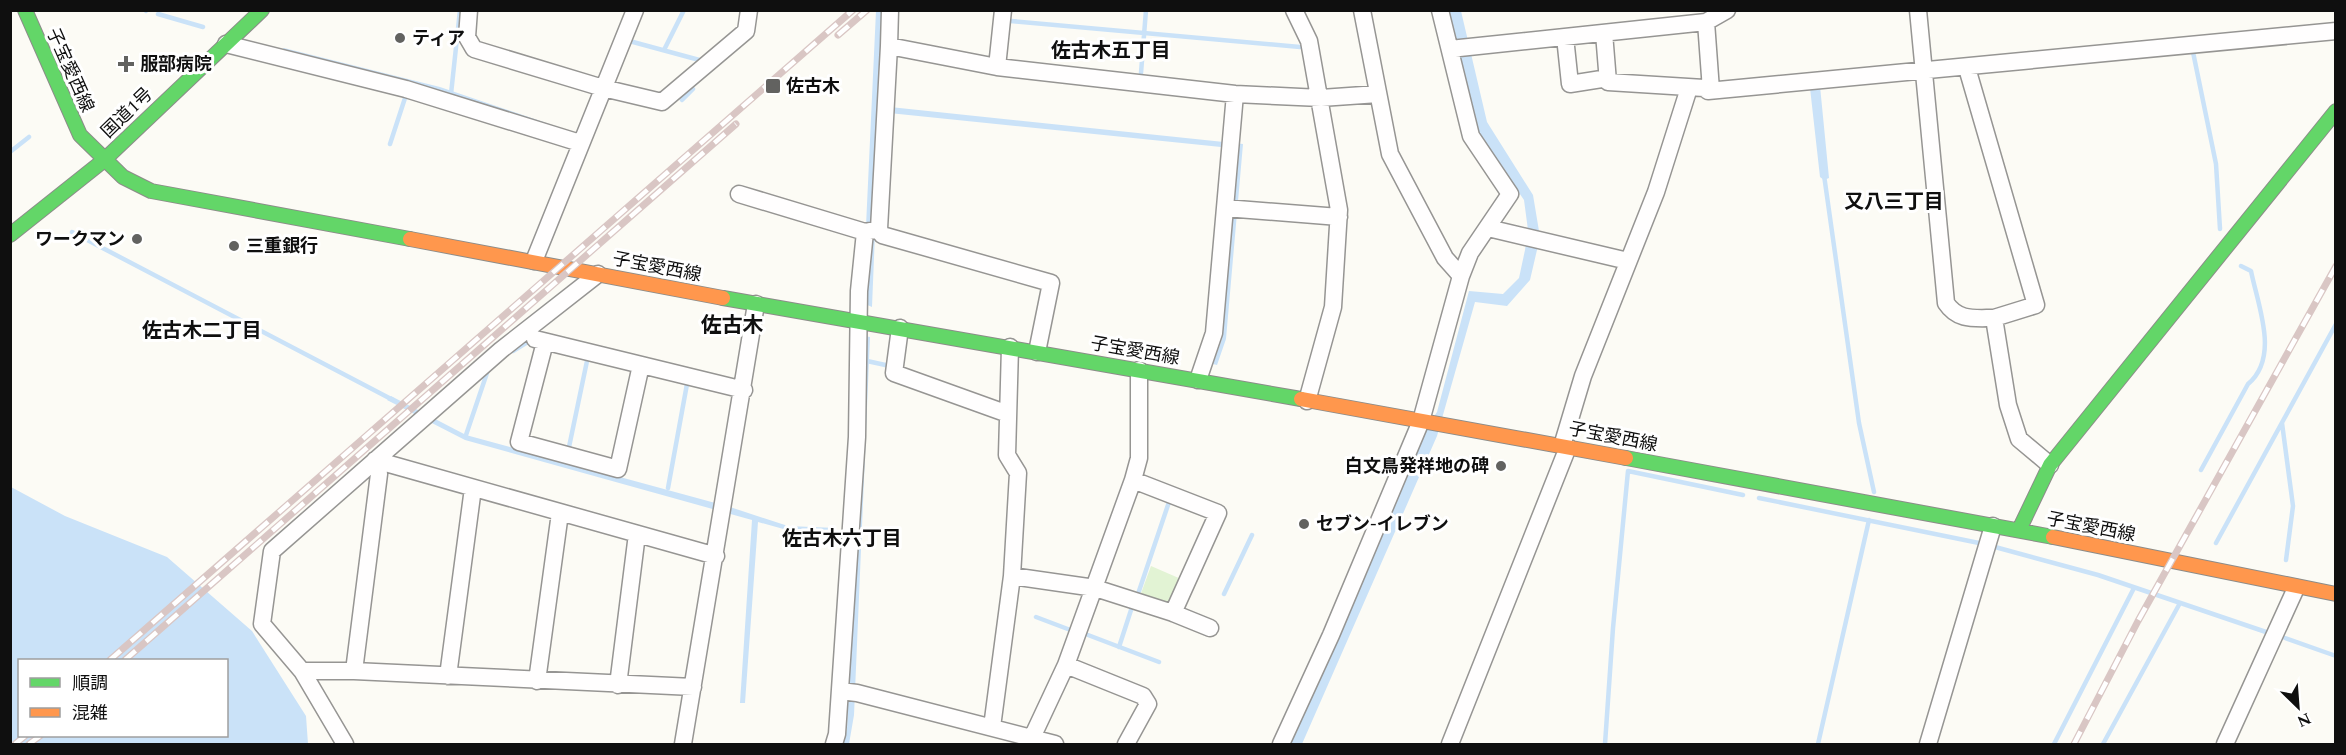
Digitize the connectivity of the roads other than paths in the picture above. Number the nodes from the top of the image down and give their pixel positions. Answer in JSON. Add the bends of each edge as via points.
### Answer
{"nodes":[{"id":1,"x":25,"y":10,"type":"edge"},
{"id":2,"x":262,"y":10,"type":"edge"},
{"id":3,"x":469,"y":10,"type":"edge"},
{"id":4,"x":635,"y":10,"type":"edge"},
{"id":5,"x":748,"y":10,"type":"edge"},
{"id":6,"x":890,"y":10,"type":"edge"},
{"id":7,"x":1003,"y":10,"type":"edge"},
{"id":8,"x":1294,"y":10,"type":"edge"},
{"id":9,"x":1362,"y":10,"type":"edge"},
{"id":10,"x":1440,"y":10,"type":"edge"},
{"id":11,"x":1727,"y":10,"type":"edge"},
{"id":12,"x":1918,"y":10,"type":"edge"},
{"id":13,"x":1706,"y":22,"type":"junction"},
{"id":14,"x":2336,"y":31,"type":"edge"},
{"id":15,"x":1604,"y":33,"type":"junction"},
{"id":16,"x":1565,"y":37,"type":"junction"},
{"id":17,"x":226,"y":44,"type":"junction"},
{"id":18,"x":889,"y":46,"type":"junction"},
{"id":19,"x":1453,"y":49,"type":"junction"},
{"id":20,"x":996,"y":67,"type":"junction"},
{"id":21,"x":1967,"y":68,"type":"junction"},
{"id":22,"x":1922,"y":70,"type":"junction"},
{"id":23,"x":1608,"y":78,"type":"junction"},
{"id":24,"x":603,"y":88,"type":"junction"},
{"id":25,"x":1689,"y":88,"type":"junction"},
{"id":26,"x":1711,"y":90,"type":"junction"},
{"id":27,"x":1235,"y":94,"type":"junction"},
{"id":28,"x":1378,"y":94,"type":"junction"},
{"id":29,"x":1321,"y":98,"type":"junction"},
{"id":30,"x":2336,"y":111,"type":"edge"},
{"id":31,"x":580,"y":143,"type":"junction"},
{"id":32,"x":103,"y":161,"type":"junction"},
{"id":33,"x":739,"y":194,"type":"dead end"},
{"id":34,"x":1233,"y":208,"type":"junction"},
{"id":35,"x":1339,"y":217,"type":"junction"},
{"id":36,"x":1488,"y":228,"type":"junction"},
{"id":37,"x":872,"y":231,"type":"junction"},
{"id":38,"x":10,"y":235,"type":"edge"},
{"id":39,"x":534,"y":261,"type":"junction"},
{"id":40,"x":1628,"y":261,"type":"junction"},
{"id":41,"x":598,"y":274,"type":"junction"},
{"id":42,"x":1461,"y":276,"type":"junction"},
{"id":43,"x":756,"y":304,"type":"junction"},
{"id":44,"x":1994,"y":318,"type":"junction"},
{"id":45,"x":858,"y":321,"type":"junction"},
{"id":46,"x":900,"y":328,"type":"junction"},
{"id":47,"x":519,"y":336,"type":"junction"},
{"id":48,"x":545,"y":342,"type":"junction"},
{"id":49,"x":1010,"y":347,"type":"junction"},
{"id":50,"x":1037,"y":352,"type":"junction"},
{"id":51,"x":641,"y":365,"type":"junction"},
{"id":52,"x":1139,"y":370,"type":"junction"},
{"id":53,"x":1198,"y":380,"type":"junction"},
{"id":54,"x":744,"y":390,"type":"junction"},
{"id":55,"x":1307,"y":401,"type":"junction"},
{"id":56,"x":1008,"y":414,"type":"junction"},
{"id":57,"x":1431,"y":422,"type":"junction"},
{"id":58,"x":1565,"y":447,"type":"junction"},
{"id":59,"x":375,"y":460,"type":"junction"},
{"id":60,"x":2050,"y":465,"type":"junction"},
{"id":61,"x":1133,"y":480,"type":"junction"},
{"id":62,"x":473,"y":488,"type":"junction"},
{"id":63,"x":560,"y":513,"type":"junction"},
{"id":64,"x":1993,"y":526,"type":"junction"},
{"id":65,"x":2019,"y":531,"type":"junction"},
{"id":66,"x":637,"y":534,"type":"junction"},
{"id":67,"x":716,"y":556,"type":"junction"},
{"id":68,"x":1012,"y":576,"type":"junction"},
{"id":69,"x":1095,"y":588,"type":"junction"},
{"id":70,"x":2296,"y":588,"type":"junction"},
{"id":71,"x":2336,"y":594,"type":"edge"},
{"id":72,"x":1173,"y":612,"type":"junction"},
{"id":73,"x":1210,"y":628,"type":"dead end"},
{"id":74,"x":1066,"y":665,"type":"junction"},
{"id":75,"x":302,"y":671,"type":"junction"},
{"id":76,"x":354,"y":671,"type":"junction"},
{"id":77,"x":448,"y":676,"type":"junction"},
{"id":78,"x":537,"y":681,"type":"junction"},
{"id":79,"x":618,"y":685,"type":"junction"},
{"id":80,"x":693,"y":687,"type":"junction"},
{"id":81,"x":848,"y":692,"type":"junction"},
{"id":82,"x":992,"y":727,"type":"junction"},
{"id":83,"x":1030,"y":741,"type":"edge"},
{"id":84,"x":345,"y":744,"type":"edge"},
{"id":85,"x":684,"y":744,"type":"edge"},
{"id":86,"x":834,"y":744,"type":"edge"},
{"id":87,"x":1055,"y":744,"type":"edge"},
{"id":88,"x":1126,"y":744,"type":"edge"},
{"id":89,"x":1281,"y":744,"type":"edge"},
{"id":90,"x":1450,"y":744,"type":"edge"},
{"id":91,"x":1928,"y":744,"type":"edge"},
{"id":92,"x":2225,"y":744,"type":"edge"}],
"edges":[{"from":1,"to":32,"type":"main road","name":"子宝愛西線","via":[[80,135]]},
{"from":2,"to":17,"type":"main road","name":"国道1号"},
{"from":3,"to":24,"type":"street","via":[[466,37],[474,49]]},
{"from":4,"to":24,"type":"street"},
{"from":5,"to":24,"type":"street","via":[[746,31],[662,102]]},
{"from":6,"to":18,"type":"street"},
{"from":7,"to":20,"type":"street"},
{"from":8,"to":29,"type":"street","via":[[1309,41]]},
{"from":9,"to":28,"type":"street"},
{"from":10,"to":19,"type":"street"},
{"from":11,"to":13,"type":"street"},
{"from":12,"to":22,"type":"street"},
{"from":13,"to":15,"type":"street"},
{"from":13,"to":26,"type":"street"},
{"from":14,"to":21,"type":"street"},
{"from":15,"to":16,"type":"street"},
{"from":15,"to":23,"type":"street"},
{"from":16,"to":19,"type":"street"},
{"from":16,"to":23,"type":"street","via":[[1570,84]]},
{"from":17,"to":31,"type":"street","via":[[406,89]]},
{"from":17,"to":32,"type":"main road","name":"国道1号"},
{"from":18,"to":20,"type":"street"},
{"from":18,"to":37,"type":"street"},
{"from":19,"to":36,"type":"street","via":[[1471,136],[1510,194]]},
{"from":20,"to":27,"type":"street"},
{"from":21,"to":22,"type":"street"},
{"from":21,"to":44,"type":"street","via":[[2036,305]]},
{"from":22,"to":26,"type":"street"},
{"from":22,"to":44,"type":"street","via":[[1946,303],[1952,313],[1964,319]]},
{"from":23,"to":25,"type":"street","via":[[1608,82]]},
{"from":24,"to":31,"type":"street"},
{"from":25,"to":26,"type":"street"},
{"from":25,"to":40,"type":"street","via":[[1656,192]]},
{"from":27,"to":29,"type":"street"},
{"from":27,"to":34,"type":"street","via":[[1230,145]]},
{"from":28,"to":29,"type":"street"},
{"from":28,"to":42,"type":"street","via":[[1390,154],[1445,258]]},
{"from":29,"to":35,"type":"street"},
{"from":30,"to":60,"type":"main road"},
{"from":31,"to":39,"type":"street"},
{"from":32,"to":38,"type":"main road","name":"国道1号"},
{"from":32,"to":39,"type":"main road","name":"子宝愛西線","via":[[123,177],[151,190]]},
{"from":33,"to":37,"type":"street"},
{"from":34,"to":35,"type":"street"},
{"from":34,"to":53,"type":"street","via":[[1214,333]]},
{"from":35,"to":55,"type":"street","via":[[1333,307]]},
{"from":36,"to":40,"type":"street"},
{"from":36,"to":42,"type":"street","via":[[1470,253]]},
{"from":37,"to":45,"type":"street"},
{"from":37,"to":50,"type":"street","via":[[1052,283]]},
{"from":39,"to":41,"type":"main road","name":"子宝愛西線"},
{"from":40,"to":58,"type":"street","via":[[1583,376]]},
{"from":41,"to":43,"type":"main road","name":"子宝愛西線"},
{"from":41,"to":47,"type":"street"},
{"from":42,"to":57,"type":"street"},
{"from":43,"to":45,"type":"main road","name":"子宝愛西線"},
{"from":43,"to":54,"type":"street"},
{"from":44,"to":60,"type":"street","via":[[2008,405],[2019,439]]},
{"from":45,"to":46,"type":"main road","name":"子宝愛西線"},
{"from":45,"to":81,"type":"street"},
{"from":46,"to":49,"type":"main road","name":"子宝愛西線"},
{"from":46,"to":56,"type":"street","via":[[895,368]]},
{"from":47,"to":48,"type":"street"},
{"from":47,"to":59,"type":"street"},
{"from":48,"to":51,"type":"street"},
{"from":48,"to":51,"type":"street","via":[[519,442],[618,468]]},
{"from":49,"to":50,"type":"main road","name":"子宝愛西線"},
{"from":49,"to":56,"type":"street"},
{"from":50,"to":52,"type":"main road","name":"子宝愛西線"},
{"from":51,"to":54,"type":"street"},
{"from":52,"to":53,"type":"main road","name":"子宝愛西線"},
{"from":52,"to":61,"type":"street","via":[[1139,458]]},
{"from":53,"to":55,"type":"main road","name":"子宝愛西線"},
{"from":54,"to":67,"type":"street"},
{"from":55,"to":57,"type":"main road","name":"子宝愛西線"},
{"from":56,"to":68,"type":"street","via":[[1007,455],[1018,473]]},
{"from":57,"to":58,"type":"main road","name":"子宝愛西線"},
{"from":57,"to":89,"type":"street"},
{"from":58,"to":64,"type":"main road","name":"子宝愛西線"},
{"from":58,"to":90,"type":"street"},
{"from":59,"to":62,"type":"street"},
{"from":59,"to":75,"type":"street","via":[[272,551],[262,624]]},
{"from":59,"to":76,"type":"street","via":[[379,474]]},
{"from":60,"to":65,"type":"main road"},
{"from":61,"to":69,"type":"street"},
{"from":61,"to":72,"type":"street","via":[[1218,513]]},
{"from":62,"to":63,"type":"street"},
{"from":62,"to":77,"type":"street"},
{"from":63,"to":66,"type":"street"},
{"from":63,"to":78,"type":"street"},
{"from":64,"to":65,"type":"main road","name":"子宝愛西線"},
{"from":64,"to":91,"type":"street"},
{"from":65,"to":70,"type":"main road","name":"子宝愛西線"},
{"from":66,"to":67,"type":"street"},
{"from":66,"to":79,"type":"street"},
{"from":67,"to":80,"type":"street"},
{"from":68,"to":69,"type":"street"},
{"from":68,"to":82,"type":"street"},
{"from":69,"to":72,"type":"street"},
{"from":69,"to":74,"type":"street"},
{"from":70,"to":71,"type":"main road","name":"子宝愛西線"},
{"from":70,"to":92,"type":"street"},
{"from":72,"to":73,"type":"street"},
{"from":74,"to":83,"type":"street"},
{"from":74,"to":88,"type":"street","via":[[1143,696],[1148,704]]},
{"from":75,"to":76,"type":"street"},
{"from":75,"to":84,"type":"street"},
{"from":76,"to":77,"type":"street"},
{"from":77,"to":78,"type":"street"},
{"from":78,"to":79,"type":"street"},
{"from":79,"to":80,"type":"street"},
{"from":80,"to":85,"type":"street"},
{"from":81,"to":82,"type":"street"},
{"from":81,"to":86,"type":"street"},
{"from":82,"to":83,"type":"street"},
{"from":83,"to":87,"type":"street"}]}
